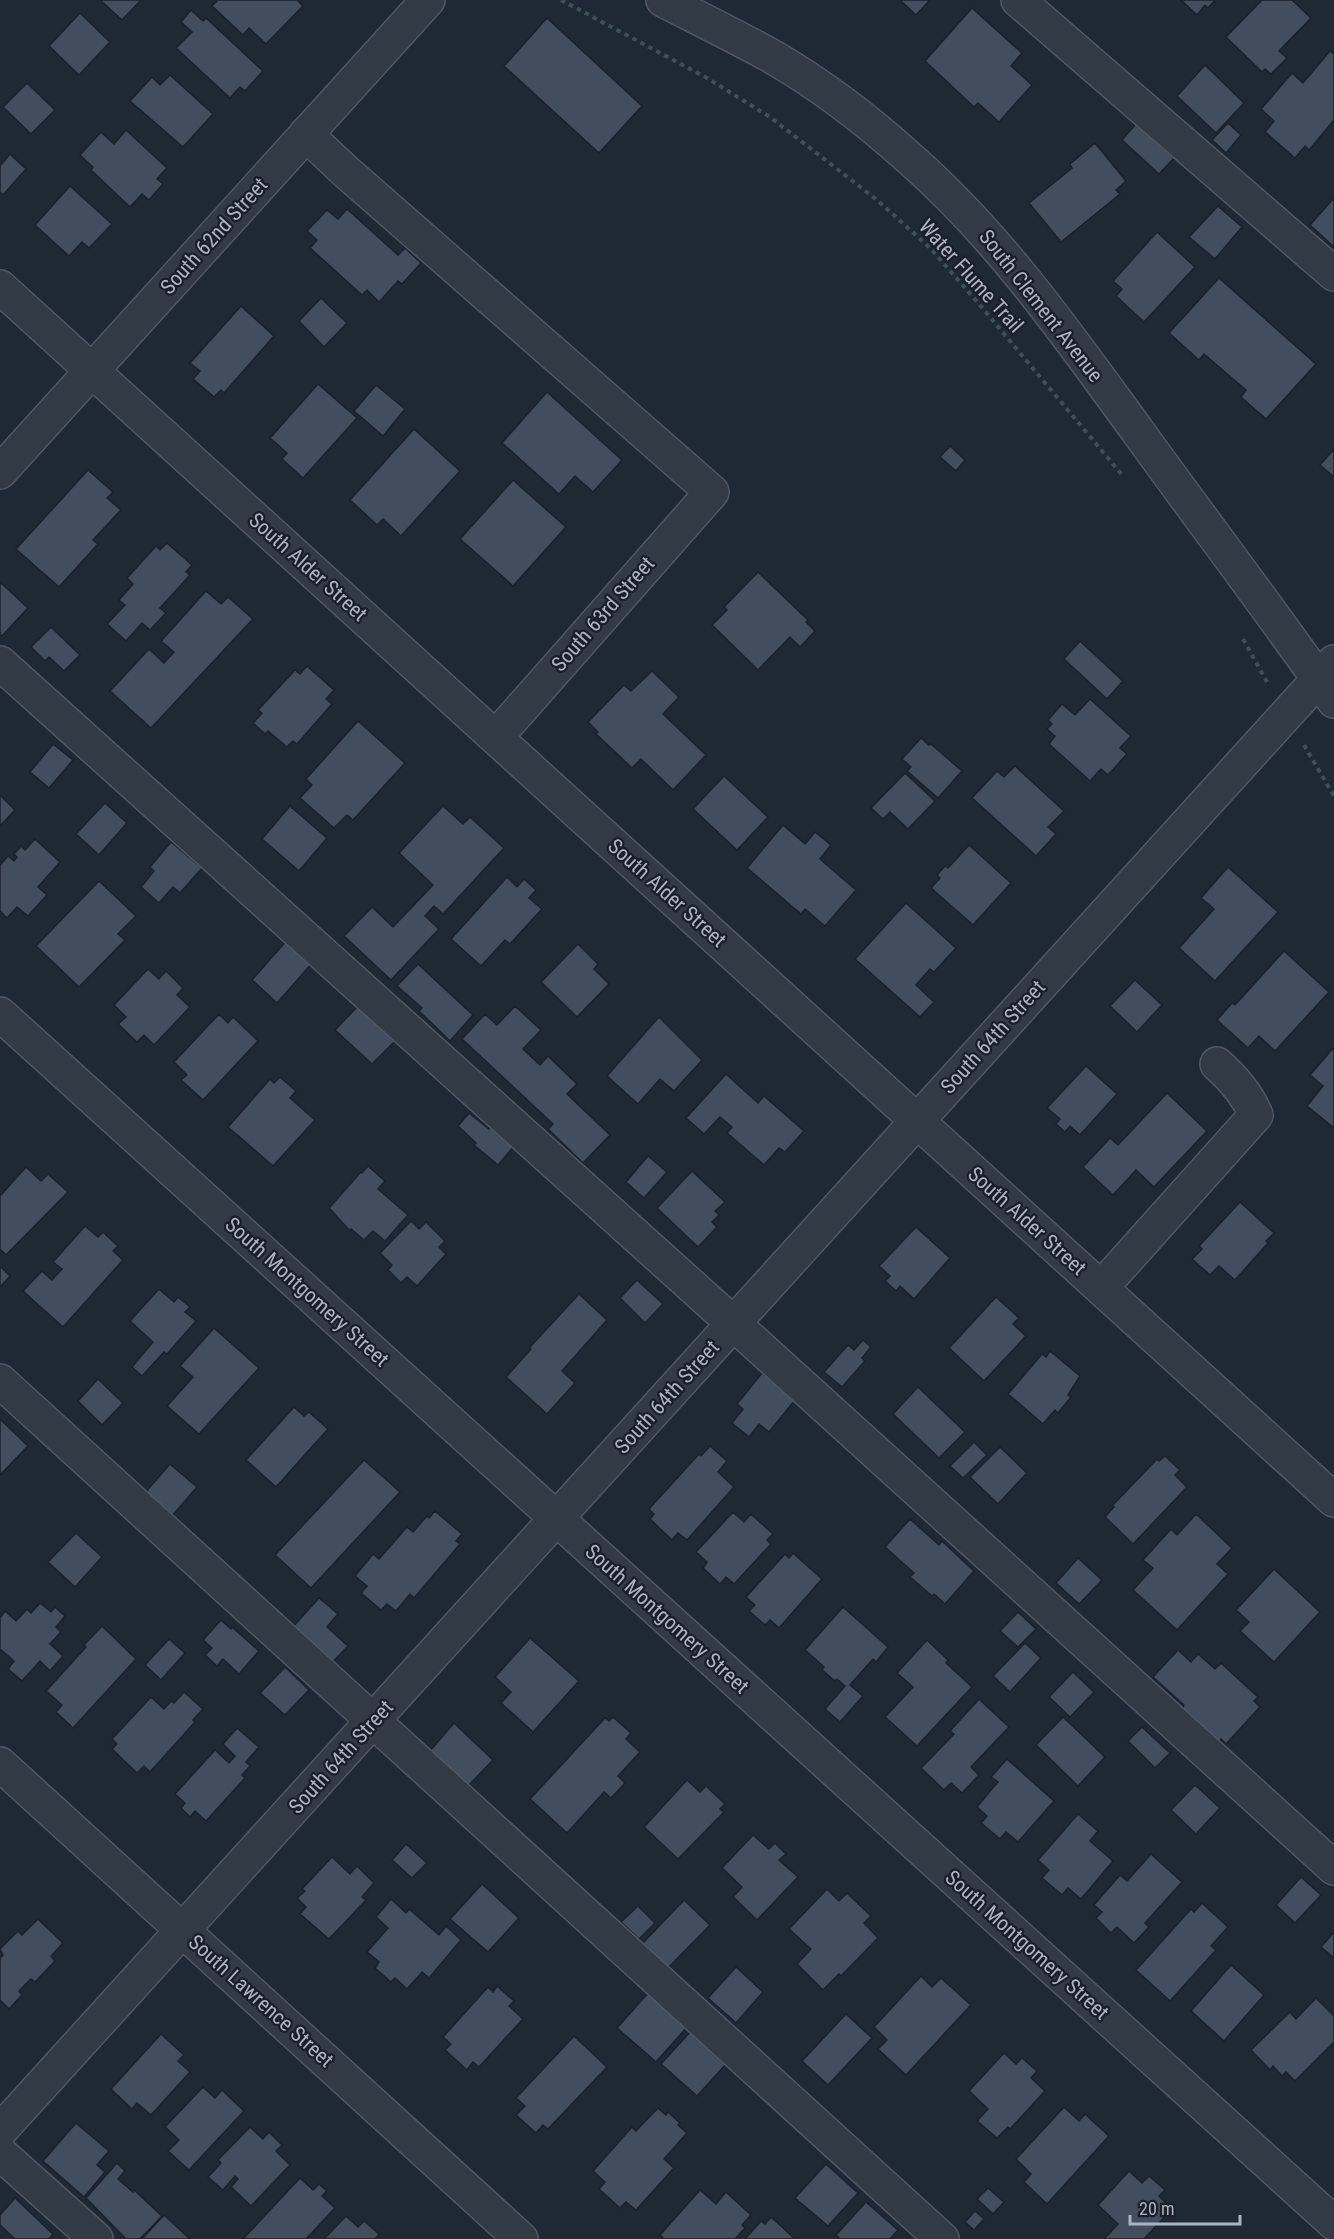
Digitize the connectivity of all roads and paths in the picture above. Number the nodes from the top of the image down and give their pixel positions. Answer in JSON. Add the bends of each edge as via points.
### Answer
{"nodes":[{"id":1,"x":428,"y":0,"type":"edge"},
{"id":2,"x":561,"y":0,"type":"edge"},
{"id":3,"x":663,"y":0,"type":"edge"},
{"id":4,"x":1018,"y":0,"type":"edge"},
{"id":5,"x":306,"y":134,"type":"junction"},
{"id":6,"x":1334,"y":274,"type":"edge"},
{"id":7,"x":0,"y":287,"type":"edge"},
{"id":8,"x":92,"y":371,"type":"junction"},
{"id":9,"x":0,"y":472,"type":"edge"},
{"id":10,"x":1124,"y":477,"type":"dead end"},
{"id":11,"x":1238,"y":631,"type":"dead end"},
{"id":12,"x":0,"y":663,"type":"edge"},
{"id":13,"x":1263,"y":675,"type":"dead end"},
{"id":14,"x":1329,"y":681,"type":"edge"},
{"id":15,"x":495,"y":737,"type":"junction"},
{"id":16,"x":1310,"y":755,"type":"dead end"},
{"id":17,"x":1334,"y":796,"type":"edge"},
{"id":18,"x":0,"y":1014,"type":"edge"},
{"id":19,"x":1217,"y":1064,"type":"dead end"},
{"id":20,"x":917,"y":1121,"type":"junction"},
{"id":21,"x":1101,"y":1288,"type":"junction"},
{"id":22,"x":734,"y":1323,"type":"junction"},
{"id":23,"x":0,"y":1381,"type":"edge"},
{"id":24,"x":1331,"y":1492,"type":"edge"},
{"id":25,"x":557,"y":1519,"type":"junction"},
{"id":26,"x":373,"y":1721,"type":"junction"},
{"id":27,"x":0,"y":1764,"type":"edge"},
{"id":28,"x":1334,"y":1869,"type":"edge"},
{"id":29,"x":183,"y":1931,"type":"junction"},
{"id":30,"x":0,"y":2131,"type":"edge"},
{"id":31,"x":0,"y":2153,"type":"edge"},
{"id":32,"x":1334,"y":2223,"type":"edge"},
{"id":33,"x":96,"y":2239,"type":"edge"},
{"id":34,"x":521,"y":2239,"type":"edge"},
{"id":35,"x":942,"y":2239,"type":"edge"}],
"edges":[{"from":1,"to":5,"type":"street","name":"South 62nd Street"},
{"from":2,"to":10,"type":"path","name":"Water Flume Trail","via":[[761,111],[877,200],[937,256]]},
{"from":3,"to":14,"type":"street","name":"South Clement Avenue","via":[[772,57],[818,86],[909,157],[951,197],[1034,293]]},
{"from":4,"to":6,"type":"street"},
{"from":5,"to":8,"type":"street","name":"South 62nd Street"},
{"from":5,"to":15,"type":"street","name":"South 63rd Street","via":[[712,492]]},
{"from":7,"to":8,"type":"street","name":"South Alder Street"},
{"from":8,"to":9,"type":"street","name":"South 62nd Street"},
{"from":8,"to":15,"type":"street","name":"South Alder Street"},
{"from":11,"to":13,"type":"path"},
{"from":12,"to":22,"type":"street"},
{"from":14,"to":20,"type":"street","name":"South 64th Street"},
{"from":15,"to":20,"type":"street","name":"South Alder Street"},
{"from":16,"to":17,"type":"path"},
{"from":18,"to":25,"type":"street","name":"South Montgomery Street"},
{"from":19,"to":21,"type":"street","via":[[1236,1081],[1256,1115]]},
{"from":20,"to":21,"type":"street","name":"South Alder Street"},
{"from":20,"to":22,"type":"street","name":"South 64th Street"},
{"from":21,"to":24,"type":"street","name":"South Alder Street"},
{"from":22,"to":25,"type":"street","name":"South 64th Street"},
{"from":22,"to":28,"type":"street"},
{"from":23,"to":26,"type":"street"},
{"from":25,"to":26,"type":"street","name":"South 64th Street"},
{"from":25,"to":32,"type":"street","name":"South Montgomery Street"},
{"from":26,"to":29,"type":"street","name":"South 64th Street"},
{"from":26,"to":35,"type":"street"},
{"from":27,"to":29,"type":"street","name":"South Lawrence Street"},
{"from":29,"to":30,"type":"street","name":"South 64th Street"},
{"from":29,"to":34,"type":"street","name":"South Lawrence Street"},
{"from":31,"to":33,"type":"street"}]}
